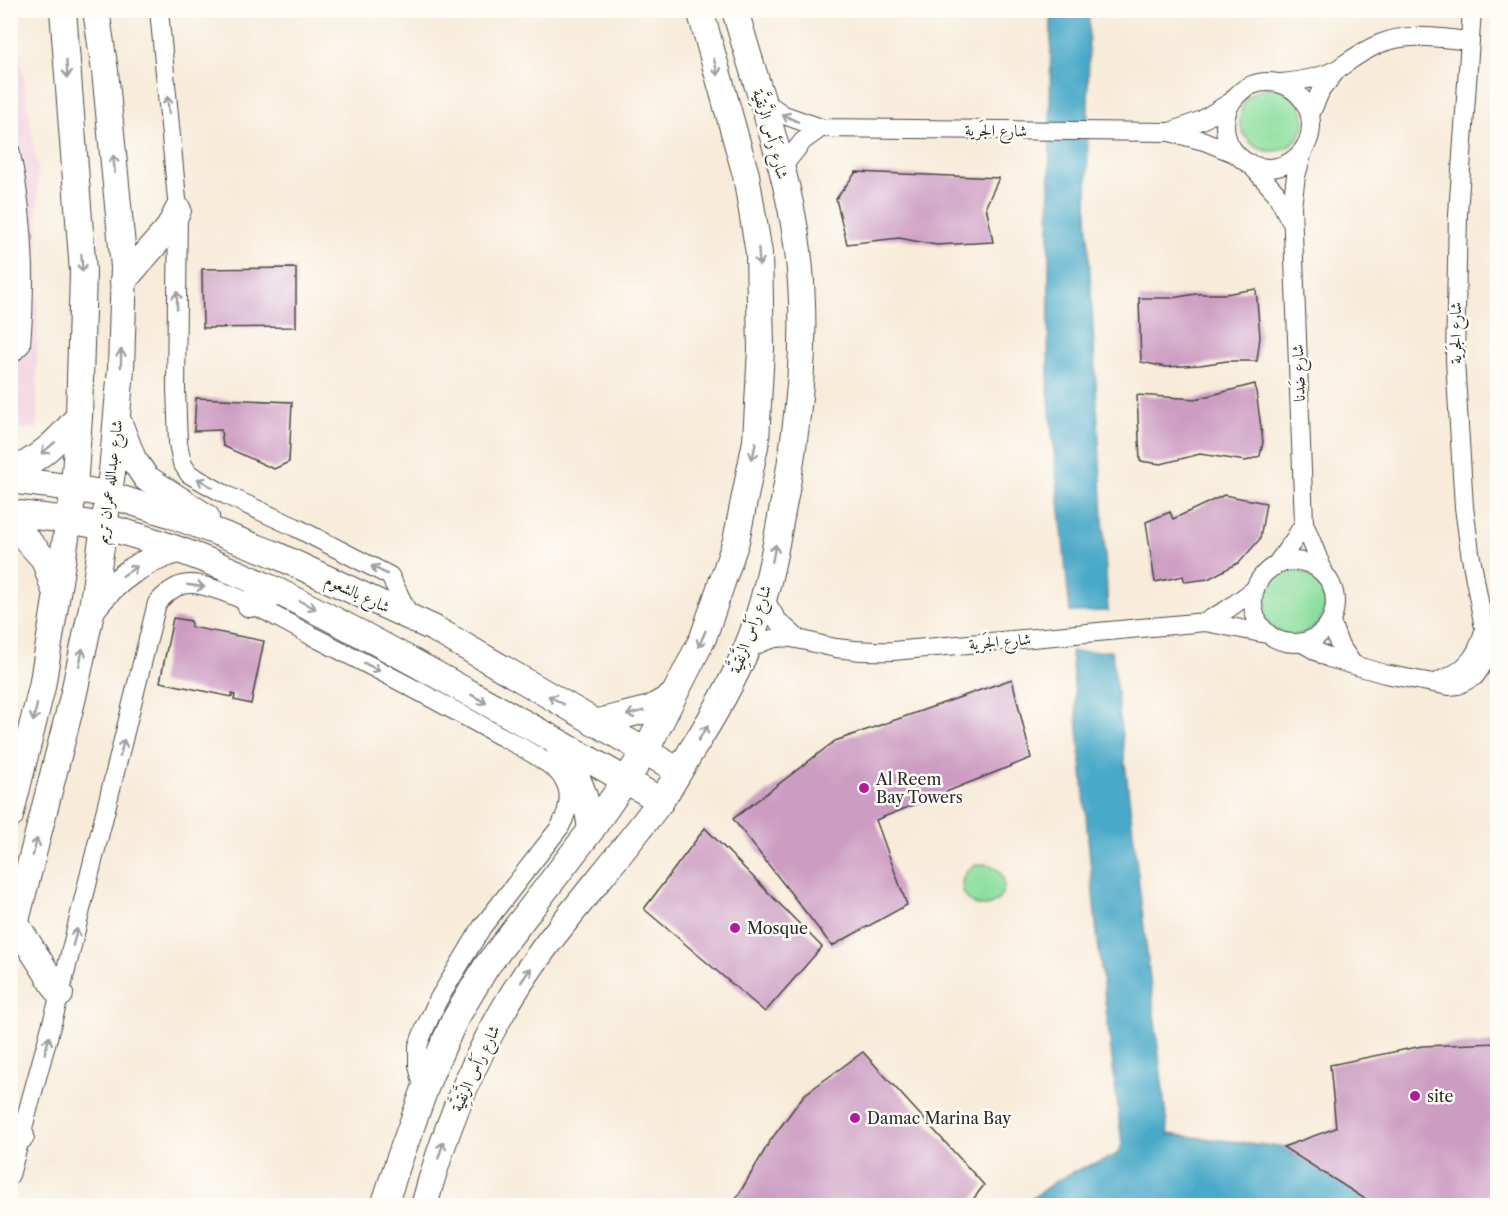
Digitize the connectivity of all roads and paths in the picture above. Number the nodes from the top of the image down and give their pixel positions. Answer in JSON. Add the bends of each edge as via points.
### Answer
{"nodes":[{"id":1,"x":63,"y":10,"type":"edge"},
{"id":2,"x":96,"y":10,"type":"edge"},
{"id":3,"x":159,"y":10,"type":"edge"},
{"id":4,"x":700,"y":10,"type":"edge"},
{"id":5,"x":735,"y":10,"type":"edge"},
{"id":6,"x":1472,"y":10,"type":"edge"},
{"id":7,"x":1470,"y":41,"type":"junction"},
{"id":8,"x":1338,"y":68,"type":"junction"},
{"id":9,"x":1281,"y":83,"type":"junction"},
{"id":10,"x":762,"y":100,"type":"junction"},
{"id":11,"x":1231,"y":102,"type":"junction"},
{"id":12,"x":1310,"y":115,"type":"junction"},
{"id":13,"x":821,"y":128,"type":"junction"},
{"id":14,"x":1170,"y":132,"type":"junction"},
{"id":15,"x":10,"y":149,"type":"edge"},
{"id":16,"x":1303,"y":151,"type":"junction"},
{"id":17,"x":1242,"y":159,"type":"junction"},
{"id":18,"x":782,"y":167,"type":"junction"},
{"id":19,"x":178,"y":210,"type":"junction"},
{"id":20,"x":1293,"y":224,"type":"junction"},
{"id":21,"x":123,"y":280,"type":"junction"},
{"id":22,"x":16,"y":351,"type":"edge"},
{"id":23,"x":78,"y":416,"type":"junction"},
{"id":24,"x":117,"y":417,"type":"junction"},
{"id":25,"x":10,"y":472,"type":"edge"},
{"id":26,"x":10,"y":480,"type":"edge"},
{"id":27,"x":74,"y":488,"type":"junction"},
{"id":28,"x":110,"y":495,"type":"junction"},
{"id":29,"x":10,"y":513,"type":"edge"},
{"id":30,"x":69,"y":520,"type":"junction"},
{"id":31,"x":10,"y":521,"type":"edge"},
{"id":32,"x":1304,"y":523,"type":"junction"},
{"id":33,"x":105,"y":527,"type":"junction"},
{"id":34,"x":227,"y":535,"type":"junction"},
{"id":35,"x":177,"y":550,"type":"junction"},
{"id":36,"x":1275,"y":566,"type":"junction"},
{"id":37,"x":1325,"y":575,"type":"junction"},
{"id":38,"x":1255,"y":589,"type":"junction"},
{"id":39,"x":277,"y":591,"type":"junction"},
{"id":40,"x":56,"y":594,"type":"junction"},
{"id":41,"x":764,"y":598,"type":"junction"},
{"id":42,"x":250,"y":604,"type":"junction"},
{"id":43,"x":92,"y":608,"type":"junction"},
{"id":44,"x":410,"y":617,"type":"junction"},
{"id":45,"x":1205,"y":622,"type":"junction"},
{"id":46,"x":1331,"y":622,"type":"junction"},
{"id":47,"x":1267,"y":634,"type":"junction"},
{"id":48,"x":796,"y":637,"type":"junction"},
{"id":49,"x":1302,"y":643,"type":"junction"},
{"id":50,"x":746,"y":651,"type":"junction"},
{"id":51,"x":1352,"y":663,"type":"junction"},
{"id":52,"x":673,"y":696,"type":"junction"},
{"id":53,"x":594,"y":723,"type":"junction"},
{"id":54,"x":555,"y":741,"type":"junction"},
{"id":55,"x":645,"y":752,"type":"junction"},
{"id":56,"x":679,"y":771,"type":"junction"},
{"id":57,"x":627,"y":781,"type":"junction"},
{"id":58,"x":660,"y":801,"type":"junction"},
{"id":59,"x":10,"y":816,"type":"edge"},
{"id":60,"x":591,"y":830,"type":"junction"},
{"id":61,"x":14,"y":934,"type":"edge"},
{"id":62,"x":60,"y":994,"type":"junction"},
{"id":63,"x":424,"y":1092,"type":"junction"},
{"id":64,"x":16,"y":1139,"type":"edge"},
{"id":65,"x":10,"y":1175,"type":"edge"},
{"id":66,"x":384,"y":1206,"type":"edge"},
{"id":67,"x":424,"y":1206,"type":"edge"}],
"edges":[{"from":1,"to":23,"type":"street","one_way":true,"via":[[83,273]]},
{"from":21,"to":2,"type":"street","name":"شارع عبدالله عمران تريم","one_way":true},
{"from":19,"to":3,"type":"street","one_way":true},
{"from":4,"to":52,"type":"street","one_way":true,"via":[[746,175],[759,253],[761,349],[756,441],[736,541],[703,638]]},
{"from":5,"to":10,"type":"street","name":"شارع رَأس الرَّنقِيَّة"},
{"from":6,"to":7,"type":"street","name":"شارع الجَرية"},
{"from":7,"to":8,"type":"street","via":[[1420,36],[1393,39],[1367,49]]},
{"from":7,"to":51,"type":"street","name":"شارع الجَرية","via":[[1458,214],[1455,360],[1464,507],[1483,623],[1480,645],[1469,663],[1451,676],[1430,681],[1385,674]]},
{"from":8,"to":9,"type":"street","via":[[1310,79]]},
{"from":8,"to":12,"type":"street","via":[[1321,90]]},
{"from":9,"to":11,"type":"street","via":[[1256,82]]},
{"from":9,"to":12,"type":"street","via":[[1300,95]]},
{"from":13,"to":10,"type":"street","name":"شارع الجَرية","one_way":true,"via":[[784,115]]},
{"from":10,"to":18,"type":"street","name":"شارع رَأس الرَّنقِيَّة"},
{"from":11,"to":14,"type":"street","name":"شارع الجَرية","via":[[1202,120]]},
{"from":11,"to":17,"type":"street","via":[[1224,119],[1225,131],[1228,144]]},
{"from":12,"to":16,"type":"street","via":[[1309,140]]},
{"from":13,"to":14,"type":"street","name":"شارع الجَرية"},
{"from":13,"to":18,"type":"street","via":[[803,141]]},
{"from":14,"to":17,"type":"street","name":"شارع الجَرية","via":[[1204,141]]},
{"from":15,"to":22,"type":"street","via":[[25,298]]},
{"from":16,"to":17,"type":"street","via":[[1282,166],[1270,168],[1257,167]]},
{"from":16,"to":20,"type":"street","name":"شارع ضَدنا","via":[[1293,188]]},
{"from":17,"to":20,"type":"street","name":"شارع ضَدنا","via":[[1276,194]]},
{"from":41,"to":18,"type":"street","name":"شارع رَأس الرَّنقِيَّة","one_way":true,"via":[[797,423],[803,331],[798,252]]},
{"from":19,"to":21,"type":"street","via":[[169,228]]},
{"from":44,"to":19,"type":"street","one_way":true,"via":[[390,576],[226,495],[189,474],[182,464],[178,443],[184,344]]},
{"from":20,"to":32,"type":"street","name":"شارع ضَدنا"},
{"from":24,"to":21,"type":"street","name":"شارع عبدالله عمران تريم","one_way":true},
{"from":23,"to":25,"type":"street","one_way":true,"via":[[33,461]]},
{"from":23,"to":27,"type":"street"},
{"from":24,"to":28,"type":"street","name":"شارع عبدالله عمران تريم"},
{"from":24,"to":34,"type":"street","via":[[133,459],[146,478],[194,508]]},
{"from":26,"to":27,"type":"street","name":"شارع بالشعوم"},
{"from":27,"to":28,"type":"street","name":"شارع بالشعوم"},
{"from":27,"to":30,"type":"street"},
{"from":28,"to":33,"type":"street","name":"شارع عبدالله عمران تريم"},
{"from":28,"to":34,"type":"street","name":"شارع بالشعوم"},
{"from":29,"to":30,"type":"street","name":"شارع بالشعوم"},
{"from":30,"to":33,"type":"street","name":"شارع بالشعوم"},
{"from":30,"to":40,"type":"street"},
{"from":31,"to":40,"type":"street","via":[[44,559]]},
{"from":32,"to":36,"type":"street"},
{"from":32,"to":37,"type":"street","name":"شارع ضَدنا"},
{"from":33,"to":35,"type":"street","name":"شارع بالشعوم"},
{"from":33,"to":43,"type":"street","name":"شارع عبدالله عمران تريم"},
{"from":34,"to":44,"type":"street","name":"شارع بالشعوم"},
{"from":35,"to":39,"type":"street","name":"شارع بالشعوم"},
{"from":43,"to":35,"type":"street","one_way":true,"via":[[134,568]]},
{"from":36,"to":37,"type":"street","via":[[1296,561]]},
{"from":36,"to":38,"type":"street"},
{"from":37,"to":46,"type":"street","via":[[1335,598]]},
{"from":38,"to":45,"type":"street","name":"شارع الجَرية"},
{"from":38,"to":47,"type":"street","via":[[1256,618]]},
{"from":39,"to":42,"type":"street"},
{"from":39,"to":54,"type":"street","name":"شارع بالشعوم","one_way":true},
{"from":40,"to":59,"type":"street","one_way":true,"via":[[42,687]]},
{"from":41,"to":48,"type":"street","name":"شارع الجَرية","via":[[777,620]]},
{"from":41,"to":50,"type":"street","name":"شارع رَأس الرَّنقِيَّة"},
{"from":62,"to":42,"type":"street","one_way":true,"via":[[157,603],[181,584],[199,585]]},
{"from":42,"to":63,"type":"street","one_way":true,"via":[[519,746],[555,769],[567,787],[567,813],[560,827],[482,927],[424,1028],[418,1046]]},
{"from":61,"to":43,"type":"street","name":"شارع عبدالله عمران تريم","one_way":true},
{"from":53,"to":44,"type":"street","name":"شارع بالشعوم","one_way":true},
{"from":45,"to":47,"type":"street","name":"شارع الجَرية"},
{"from":45,"to":48,"type":"street","name":"شارع الجَرية","via":[[873,652],[834,648]]},
{"from":46,"to":49,"type":"street","via":[[1323,632]]},
{"from":46,"to":51,"type":"street"},
{"from":47,"to":49,"type":"street","via":[[1290,644]]},
{"from":48,"to":50,"type":"street","name":"شارع الجَرية","via":[[775,638]]},
{"from":49,"to":51,"type":"street","name":"شارع الجَرية","via":[[1329,658]]},
{"from":56,"to":50,"type":"street","name":"شارع رَأس الرَّنقِيَّة","one_way":true,"via":[[711,720]]},
{"from":52,"to":53,"type":"street","one_way":true,"via":[[650,709]]},
{"from":52,"to":55,"type":"street"},
{"from":53,"to":55,"type":"street","name":"شارع بالشعوم"},
{"from":54,"to":57,"type":"street","name":"شارع بالشعوم"},
{"from":54,"to":60,"type":"street","via":[[580,781]]},
{"from":55,"to":56,"type":"street","name":"شارع بالشعوم"},
{"from":55,"to":57,"type":"street"},
{"from":56,"to":58,"type":"street","name":"شارع رَأس الرَّنقِيَّة"},
{"from":57,"to":58,"type":"street","name":"شارع بالشعوم"},
{"from":57,"to":60,"type":"street"},
{"from":67,"to":58,"type":"street","name":"شارع رَأس الرَّنقِيَّة","one_way":true,"via":[[449,1124],[480,1049],[544,948]]},
{"from":60,"to":63,"type":"street","via":[[486,967],[454,1021]]},
{"from":61,"to":62,"type":"street"},
{"from":64,"to":62,"type":"street","one_way":true},
{"from":63,"to":66,"type":"street"},
{"from":64,"to":65,"type":"street"}]}
